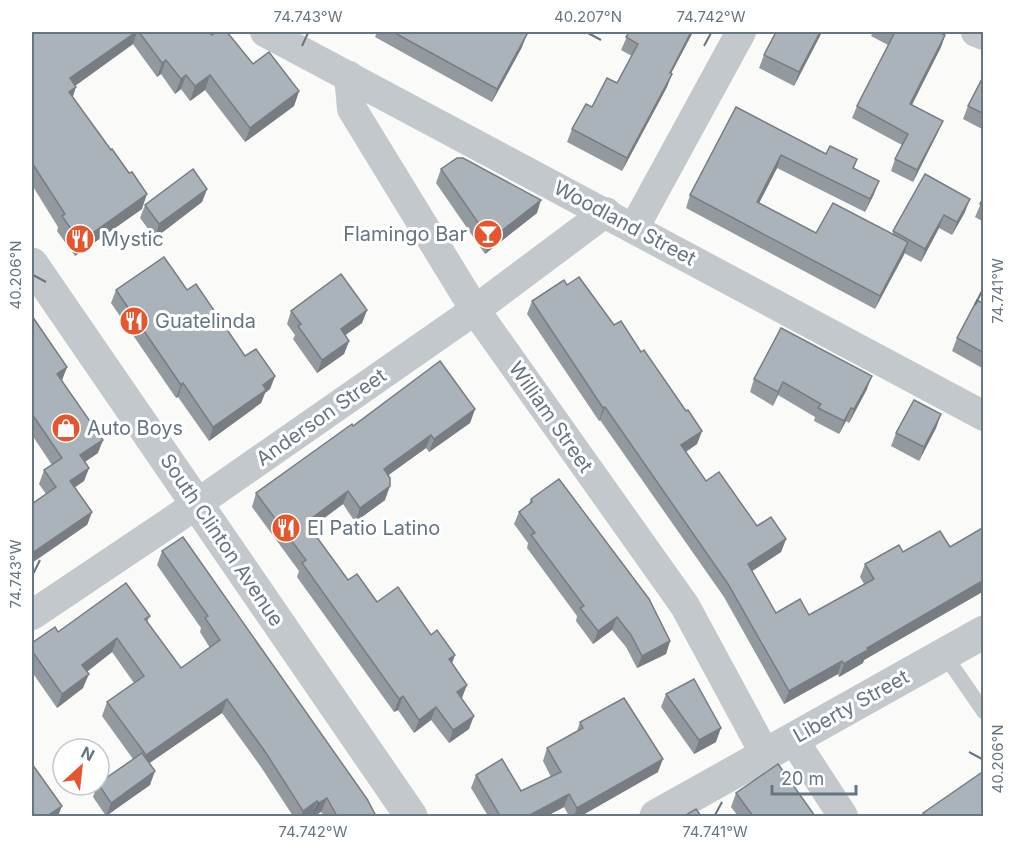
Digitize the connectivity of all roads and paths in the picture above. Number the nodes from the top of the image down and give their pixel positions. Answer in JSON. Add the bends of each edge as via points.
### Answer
{"nodes":[{"id":1,"x":265,"y":32,"type":"edge"},
{"id":2,"x":741,"y":32,"type":"edge"},
{"id":3,"x":976,"y":32,"type":"edge"},
{"id":4,"x":984,"y":35,"type":"edge"},
{"id":5,"x":349,"y":76,"type":"junction"},
{"id":6,"x":606,"y":212,"type":"junction"},
{"id":7,"x":634,"y":228,"type":"junction"},
{"id":8,"x":32,"y":264,"type":"edge"},
{"id":9,"x":475,"y":310,"type":"junction"},
{"id":10,"x":984,"y":416,"type":"edge"},
{"id":11,"x":196,"y":503,"type":"junction"},
{"id":12,"x":32,"y":615,"type":"edge"},
{"id":13,"x":984,"y":632,"type":"edge"},
{"id":14,"x":944,"y":654,"type":"junction"},
{"id":15,"x":984,"y":712,"type":"edge"},
{"id":16,"x":779,"y":747,"type":"junction"},
{"id":17,"x":411,"y":816,"type":"edge"},
{"id":18,"x":656,"y":816,"type":"edge"},
{"id":19,"x":843,"y":816,"type":"edge"}],
"edges":[{"from":1,"to":5,"type":"street","name":"Woodland Street"},
{"from":2,"to":7,"type":"street"},
{"from":3,"to":4,"type":"street"},
{"from":5,"to":6,"type":"street","name":"Woodland Street"},
{"from":5,"to":9,"type":"street","name":"William Street","via":[[352,109]]},
{"from":6,"to":7,"type":"street","name":"Woodland Street"},
{"from":6,"to":9,"type":"street","name":"Anderson Street"},
{"from":7,"to":10,"type":"street","name":"Woodland Street"},
{"from":8,"to":11,"type":"street","name":"South Clinton Avenue"},
{"from":9,"to":11,"type":"street","name":"Anderson Street"},
{"from":9,"to":16,"type":"street","name":"William Street","via":[[685,606]]},
{"from":11,"to":12,"type":"street","name":"Anderson Street"},
{"from":11,"to":17,"type":"street","name":"South Clinton Avenue"},
{"from":13,"to":14,"type":"street","name":"Liberty Street"},
{"from":14,"to":15,"type":"lane"},
{"from":14,"to":16,"type":"street","name":"Liberty Street"},
{"from":16,"to":18,"type":"street","name":"Liberty Street"},
{"from":16,"to":19,"type":"street","name":"William Street"}]}
